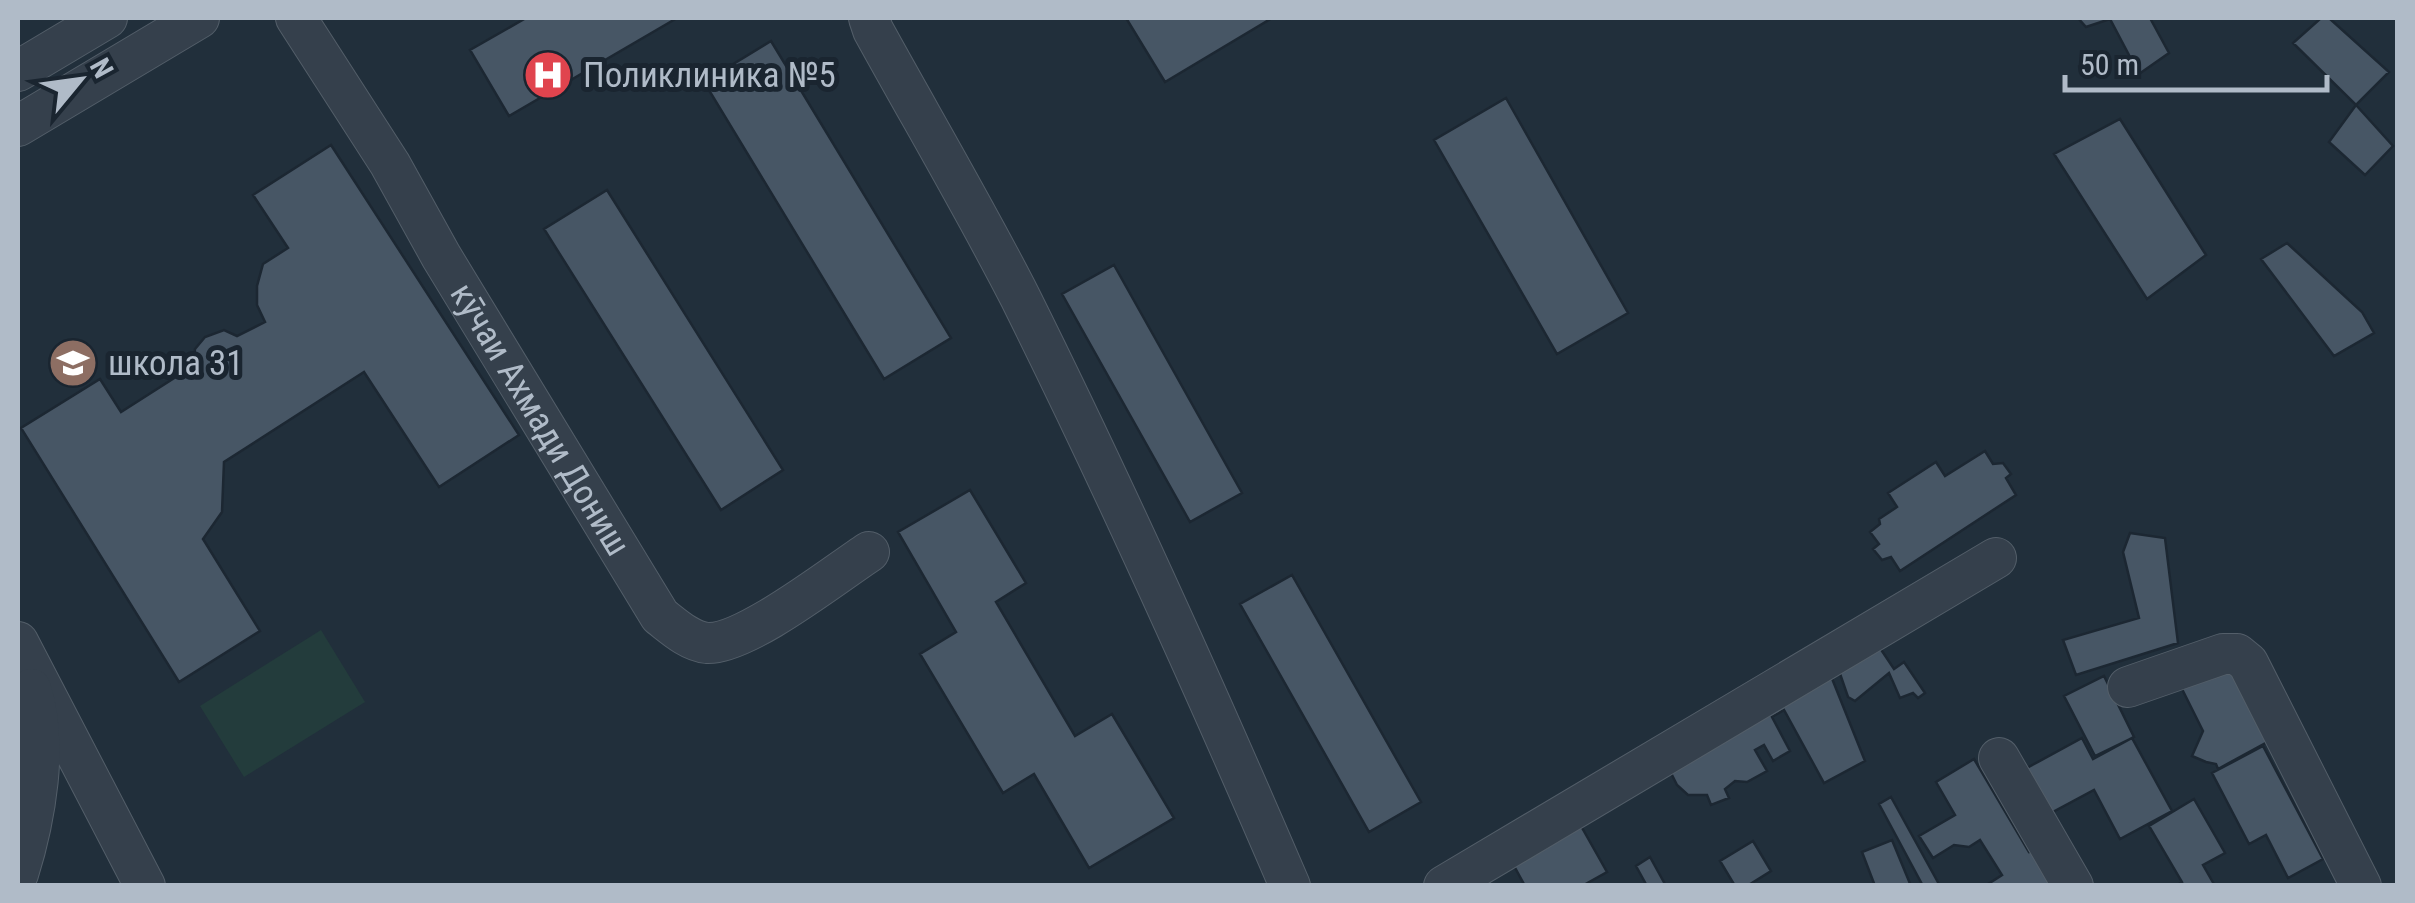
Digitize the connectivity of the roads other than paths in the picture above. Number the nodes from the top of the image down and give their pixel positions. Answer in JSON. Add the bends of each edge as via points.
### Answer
{"nodes":[{"id":1,"x":107,"y":18,"type":"edge"},
{"id":2,"x":199,"y":18,"type":"edge"},
{"id":3,"x":296,"y":18,"type":"edge"},
{"id":4,"x":869,"y":18,"type":"edge"},
{"id":5,"x":18,"y":71,"type":"edge"},
{"id":6,"x":18,"y":126,"type":"edge"},
{"id":7,"x":868,"y":552,"type":"dead end"},
{"id":8,"x":1996,"y":558,"type":"dead end"},
{"id":9,"x":18,"y":645,"type":"edge"},
{"id":10,"x":2128,"y":687,"type":"dead end"},
{"id":11,"x":1999,"y":758,"type":"dead end"},
{"id":12,"x":18,"y":874,"type":"edge"},
{"id":13,"x":145,"y":886,"type":"edge"},
{"id":14,"x":1290,"y":886,"type":"edge"},
{"id":15,"x":1444,"y":886,"type":"edge"},
{"id":16,"x":2074,"y":886,"type":"edge"},
{"id":17,"x":2362,"y":886,"type":"edge"}],
"edges":[{"from":1,"to":5,"type":"street"},
{"from":2,"to":6,"type":"street"},
{"from":3,"to":7,"type":"street","name":"кӯчаи Ахмади Дониш","via":[[660,616],[704,643],[731,640]]},
{"from":4,"to":14,"type":"street","via":[[1089,440]]},
{"from":8,"to":15,"type":"street"},
{"from":9,"to":12,"type":"street","via":[[36,702],[40,773]]},
{"from":9,"to":13,"type":"street"},
{"from":10,"to":17,"type":"street","via":[[2223,654],[2248,663]]},
{"from":11,"to":16,"type":"street"}]}
